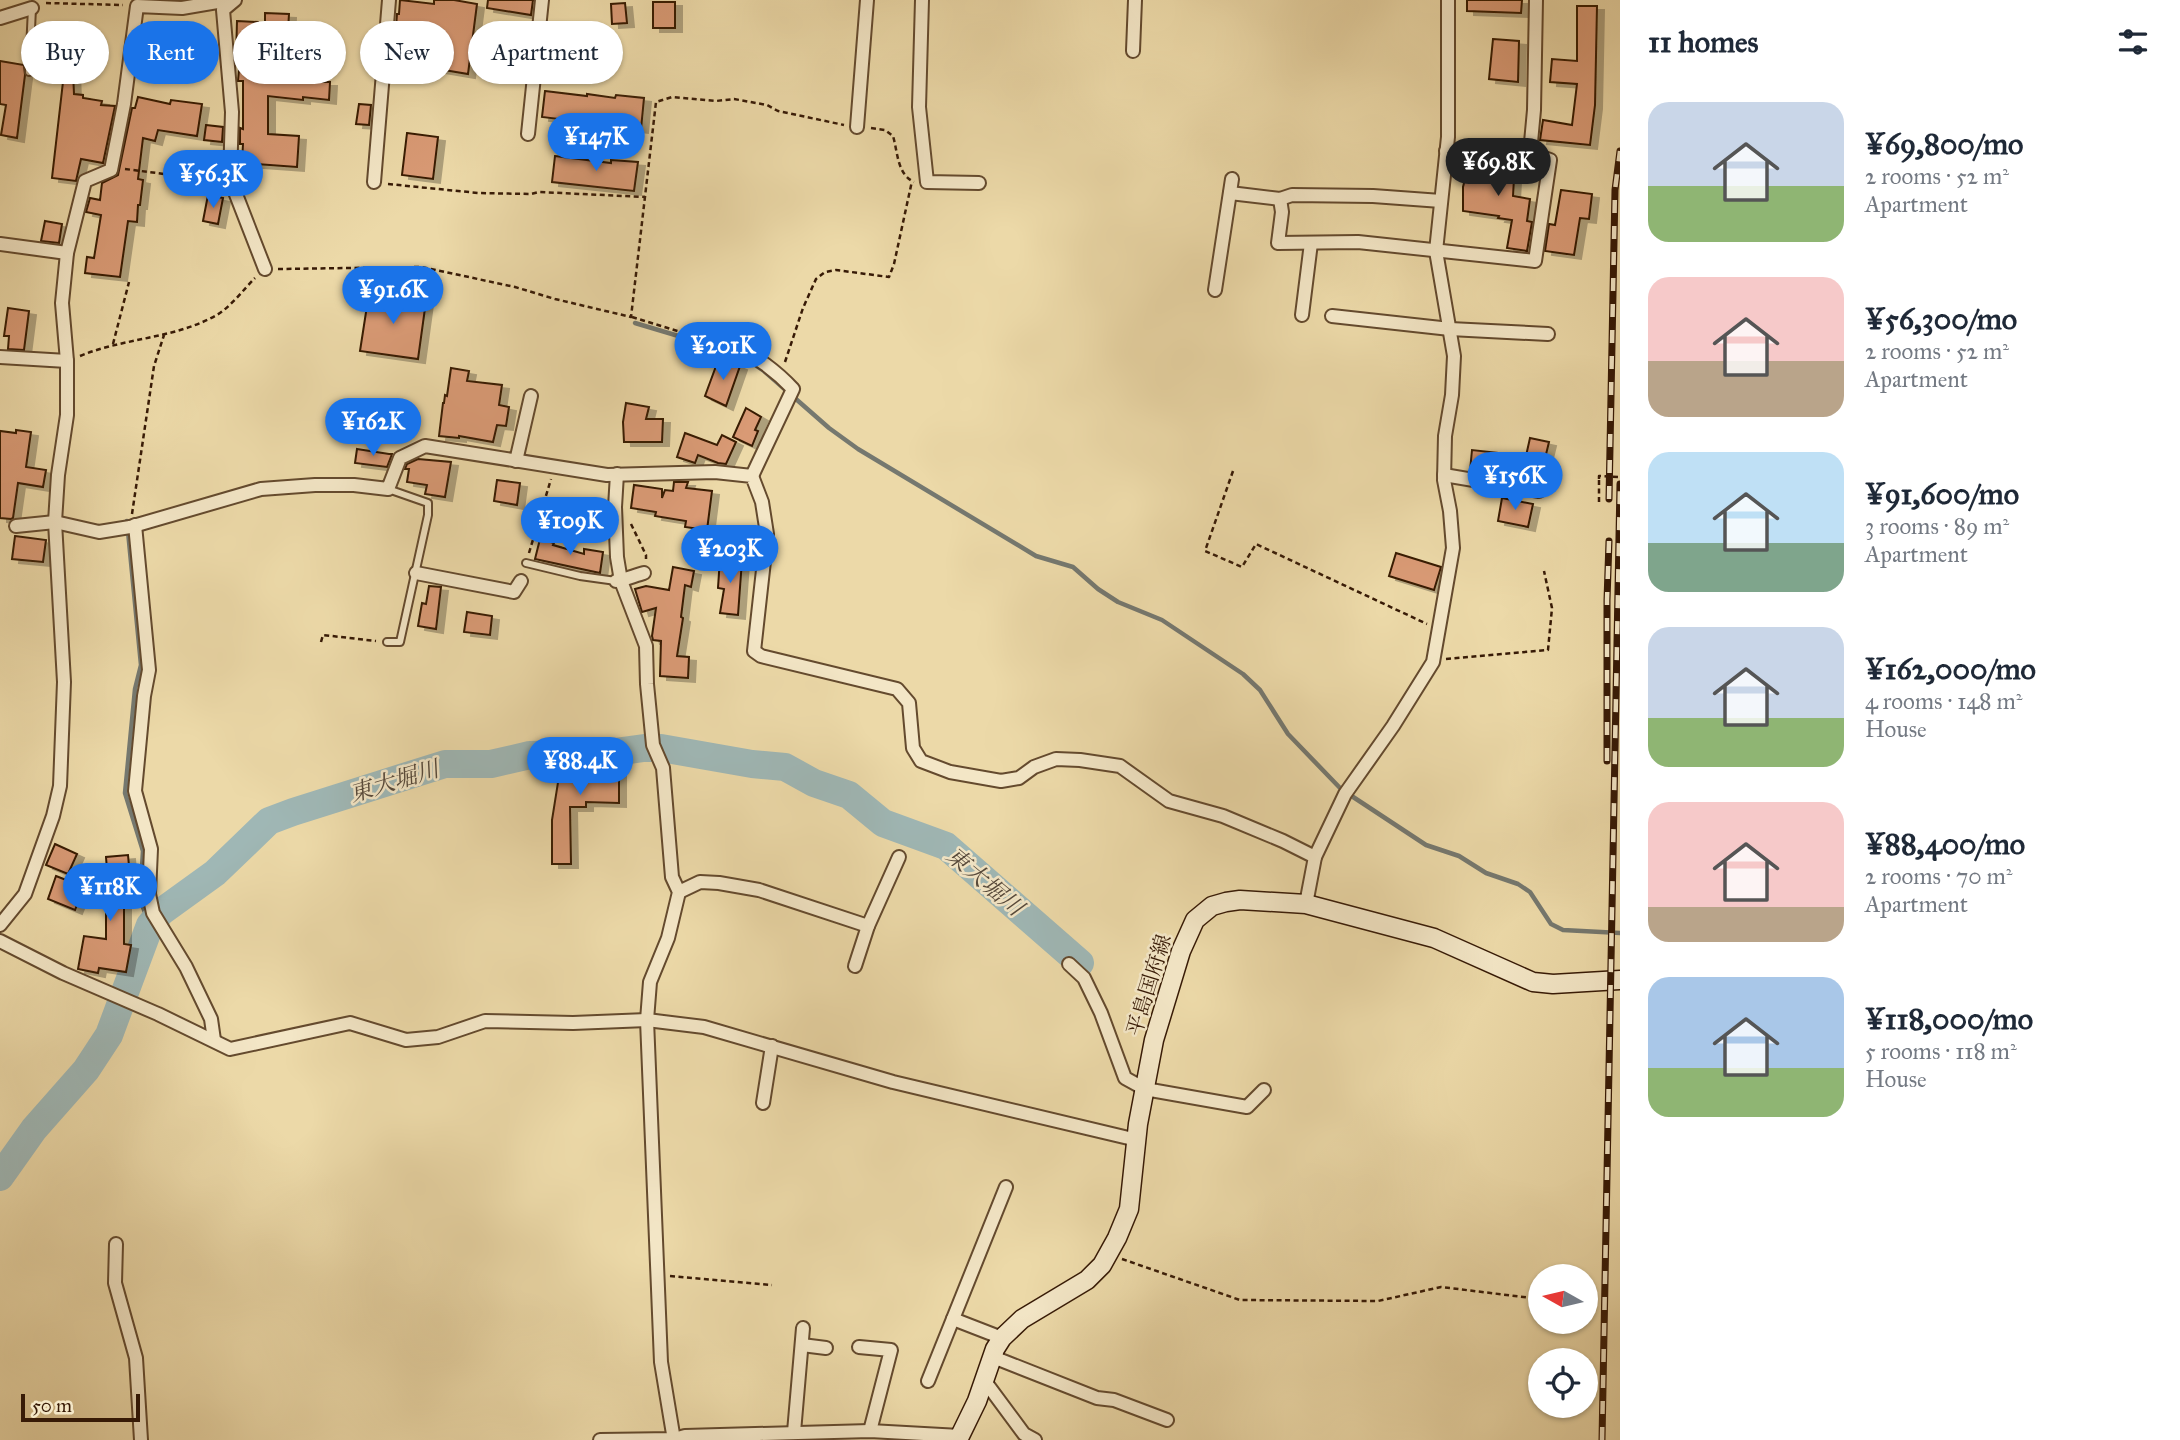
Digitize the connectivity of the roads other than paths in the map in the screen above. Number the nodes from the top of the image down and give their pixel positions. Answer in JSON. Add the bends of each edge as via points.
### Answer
{"nodes":[{"id":1,"x":229,"y":0,"type":"edge"},
{"id":2,"x":235,"y":0,"type":"edge"},
{"id":3,"x":389,"y":0,"type":"edge"},
{"id":4,"x":542,"y":0,"type":"edge"},
{"id":5,"x":867,"y":0,"type":"edge"},
{"id":6,"x":922,"y":0,"type":"edge"},
{"id":7,"x":1135,"y":0,"type":"edge"},
{"id":8,"x":1448,"y":0,"type":"edge"},
{"id":9,"x":1536,"y":0,"type":"edge"},
{"id":10,"x":32,"y":8,"type":"joint"},
{"id":11,"x":0,"y":18,"type":"edge"},
{"id":12,"x":31,"y":21,"type":"edge"},
{"id":13,"x":1133,"y":51,"type":"dead end"},
{"id":14,"x":857,"y":127,"type":"road end"},
{"id":15,"x":528,"y":134,"type":"dead end"},
{"id":16,"x":1446,"y":151,"type":"junction"},
{"id":17,"x":1530,"y":153,"type":"junction"},
{"id":18,"x":1231,"y":179,"type":"dead end"},
{"id":19,"x":374,"y":182,"type":"road end"},
{"id":20,"x":979,"y":183,"type":"dead end"},
{"id":21,"x":1230,"y":193,"type":"junction"},
{"id":22,"x":1280,"y":199,"type":"junction"},
{"id":23,"x":1441,"y":201,"type":"junction"},
{"id":24,"x":1311,"y":243,"type":"junction"},
{"id":25,"x":0,"y":244,"type":"edge"},
{"id":26,"x":1436,"y":251,"type":"junction"},
{"id":27,"x":67,"y":253,"type":"junction"},
{"id":28,"x":265,"y":269,"type":"road end"},
{"id":29,"x":1217,"y":274,"type":"junction"},
{"id":30,"x":1233,"y":276,"type":"dead end"},
{"id":31,"x":1215,"y":290,"type":"dead end"},
{"id":32,"x":1302,"y":315,"type":"dead end"},
{"id":33,"x":1332,"y":316,"type":"dead end"},
{"id":34,"x":1450,"y":329,"type":"junction"},
{"id":35,"x":1548,"y":334,"type":"dead end"},
{"id":36,"x":733,"y":348,"type":"road end"},
{"id":37,"x":0,"y":357,"type":"edge"},
{"id":38,"x":67,"y":361,"type":"junction"},
{"id":39,"x":531,"y":396,"type":"dead end"},
{"id":40,"x":516,"y":461,"type":"junction"},
{"id":41,"x":617,"y":474,"type":"junction"},
{"id":42,"x":1444,"y":475,"type":"junction"},
{"id":43,"x":752,"y":476,"type":"junction"},
{"id":44,"x":388,"y":489,"type":"junction"},
{"id":45,"x":1539,"y":491,"type":"dead end"},
{"id":46,"x":55,"y":522,"type":"junction"},
{"id":47,"x":16,"y":526,"type":"dead end"},
{"id":48,"x":130,"y":527,"type":"junction"},
{"id":49,"x":526,"y":563,"type":"road end"},
{"id":50,"x":416,"y":573,"type":"junction"},
{"id":51,"x":644,"y":573,"type":"road end"},
{"id":52,"x":521,"y":581,"type":"dead end"},
{"id":53,"x":618,"y":581,"type":"junction"},
{"id":54,"x":387,"y":642,"type":"road end"},
{"id":55,"x":899,"y":857,"type":"dead end"},
{"id":56,"x":1315,"y":857,"type":"junction"},
{"id":57,"x":678,"y":892,"type":"junction"},
{"id":58,"x":1306,"y":904,"type":"junction"},
{"id":59,"x":0,"y":925,"type":"edge"},
{"id":60,"x":868,"y":926,"type":"junction"},
{"id":61,"x":0,"y":940,"type":"edge"},
{"id":62,"x":1069,"y":964,"type":"dead end"},
{"id":63,"x":855,"y":966,"type":"dead end"},
{"id":64,"x":1620,"y":980,"type":"edge"},
{"id":65,"x":647,"y":1020,"type":"junction"},
{"id":66,"x":214,"y":1040,"type":"junction"},
{"id":67,"x":772,"y":1046,"type":"junction"},
{"id":68,"x":1145,"y":1089,"type":"junction"},
{"id":69,"x":1264,"y":1090,"type":"dead end"},
{"id":70,"x":763,"y":1103,"type":"dead end"},
{"id":71,"x":1138,"y":1140,"type":"junction"},
{"id":72,"x":1006,"y":1186,"type":"dead end"},
{"id":73,"x":116,"y":1244,"type":"dead end"},
{"id":74,"x":953,"y":1319,"type":"junction"},
{"id":75,"x":803,"y":1328,"type":"dead end"},
{"id":76,"x":1002,"y":1338,"type":"junction"},
{"id":77,"x":802,"y":1345,"type":"junction"},
{"id":78,"x":859,"y":1347,"type":"dead end"},
{"id":79,"x":825,"y":1348,"type":"dead end"},
{"id":80,"x":993,"y":1357,"type":"junction"},
{"id":81,"x":984,"y":1380,"type":"junction"},
{"id":82,"x":928,"y":1381,"type":"dead end"},
{"id":83,"x":1167,"y":1420,"type":"dead end"},
{"id":84,"x":870,"y":1431,"type":"junction"},
{"id":85,"x":794,"y":1432,"type":"junction"},
{"id":86,"x":959,"y":1438,"type":"edge"},
{"id":87,"x":141,"y":1440,"type":"edge"},
{"id":88,"x":601,"y":1440,"type":"edge"},
{"id":89,"x":674,"y":1440,"type":"edge"},
{"id":90,"x":1035,"y":1440,"type":"edge"}],
"edges":[{"from":1,"to":27,"type":"street","via":[[182,8],[136,6],[114,169],[85,181]]},
{"from":2,"to":28,"type":"street","via":[[223,10],[232,112],[228,180]]},
{"from":3,"to":19,"type":"street"},
{"from":4,"to":15,"type":"street"},
{"from":5,"to":14,"type":"street"},
{"from":6,"to":20,"type":"street","via":[[919,107],[927,182]]},
{"from":7,"to":13,"type":"street"},
{"from":8,"to":16,"type":"street"},
{"from":9,"to":17,"type":"street"},
{"from":10,"to":11,"type":"street"},
{"from":10,"to":12,"type":"lane"},
{"from":16,"to":17,"type":"street"},
{"from":16,"to":23,"type":"street"},
{"from":17,"to":26,"type":"street","via":[[1550,160],[1535,261]]},
{"from":18,"to":21,"type":"street"},
{"from":21,"to":22,"type":"street"},
{"from":21,"to":29,"type":"street"},
{"from":22,"to":23,"type":"street","via":[[1292,195],[1373,196]]},
{"from":22,"to":24,"type":"street","via":[[1278,243]]},
{"from":23,"to":26,"type":"street"},
{"from":24,"to":26,"type":"street","via":[[1358,242]]},
{"from":24,"to":32,"type":"street"},
{"from":25,"to":27,"type":"street"},
{"from":26,"to":34,"type":"street"},
{"from":27,"to":38,"type":"street","via":[[62,313]]},
{"from":29,"to":30,"type":"street"},
{"from":29,"to":31,"type":"street"},
{"from":33,"to":34,"type":"street"},
{"from":34,"to":35,"type":"street"},
{"from":34,"to":42,"type":"street","via":[[1454,356]]},
{"from":36,"to":43,"type":"street","via":[[781,376],[793,389]]},
{"from":37,"to":38,"type":"street"},
{"from":38,"to":46,"type":"street","via":[[67,428]]},
{"from":39,"to":40,"type":"street"},
{"from":40,"to":41,"type":"street","via":[[553,471]]},
{"from":40,"to":44,"type":"street","via":[[425,446],[400,458]]},
{"from":41,"to":43,"type":"street"},
{"from":41,"to":53,"type":"street","via":[[619,509],[613,534]]},
{"from":42,"to":45,"type":"street"},
{"from":42,"to":56,"type":"street","via":[[1453,548],[1433,662],[1346,792]]},
{"from":43,"to":56,"type":"street","via":[[767,534],[754,651],[761,656],[897,690],[909,703],[913,748],[921,761],[950,772],[1001,781],[1019,778],[1056,759],[1119,766],[1169,801],[1223,816]]},
{"from":44,"to":48,"type":"street","via":[[315,485],[261,489]]},
{"from":44,"to":50,"type":"lane","via":[[428,503]]},
{"from":46,"to":47,"type":"street"},
{"from":46,"to":48,"type":"street","via":[[99,532]]},
{"from":46,"to":59,"type":"street","via":[[64,682],[61,786],[24,894]]},
{"from":48,"to":66,"type":"street","via":[[149,670],[135,791],[151,849],[149,894],[155,916],[211,1020]]},
{"from":49,"to":53,"type":"lane"},
{"from":50,"to":52,"type":"street","via":[[514,592]]},
{"from":50,"to":54,"type":"lane","via":[[400,642]]},
{"from":51,"to":53,"type":"street"},
{"from":53,"to":57,"type":"street","via":[[646,646],[653,748],[663,768],[672,877]]},
{"from":55,"to":60,"type":"street"},
{"from":56,"to":58,"type":"street"},
{"from":57,"to":60,"type":"street","via":[[700,881],[760,890]]},
{"from":57,"to":65,"type":"street","via":[[668,938],[650,982]]},
{"from":58,"to":64,"type":"main road","name":"平島国府線","via":[[1434,938],[1533,982]]},
{"from":58,"to":68,"type":"main road","name":"平島国府線","via":[[1226,902],[1212,906],[1195,920],[1169,989]]},
{"from":60,"to":63,"type":"street"},
{"from":61,"to":66,"type":"street"},
{"from":62,"to":68,"type":"street","via":[[1084,978],[1125,1078]]},
{"from":65,"to":66,"type":"street","via":[[485,1021],[438,1037],[406,1040],[349,1023],[230,1049]]},
{"from":65,"to":67,"type":"street","via":[[704,1027]]},
{"from":65,"to":89,"type":"street","via":[[661,1362]]},
{"from":67,"to":70,"type":"street"},
{"from":67,"to":71,"type":"street","via":[[893,1082]]},
{"from":68,"to":69,"type":"street","via":[[1247,1107]]},
{"from":68,"to":71,"type":"main road","name":"平島国府線"},
{"from":71,"to":76,"type":"main road","name":"平島国府線","via":[[1129,1209],[1102,1265],[1087,1280],[1022,1319]]},
{"from":72,"to":74,"type":"street"},
{"from":73,"to":87,"type":"street","via":[[115,1283],[136,1358]]},
{"from":74,"to":76,"type":"street"},
{"from":74,"to":82,"type":"street"},
{"from":75,"to":77,"type":"street"},
{"from":76,"to":80,"type":"main road","name":"平島国府線"},
{"from":77,"to":79,"type":"street"},
{"from":77,"to":85,"type":"street"},
{"from":78,"to":84,"type":"street","via":[[891,1350]]},
{"from":80,"to":81,"type":"main road","name":"平島国府線"},
{"from":80,"to":83,"type":"street"},
{"from":81,"to":86,"type":"main road","name":"平島国府線"},
{"from":81,"to":90,"type":"street","via":[[1024,1434]]},
{"from":84,"to":85,"type":"street"},
{"from":84,"to":86,"type":"street"},
{"from":85,"to":89,"type":"street"},
{"from":88,"to":89,"type":"street"}]}
